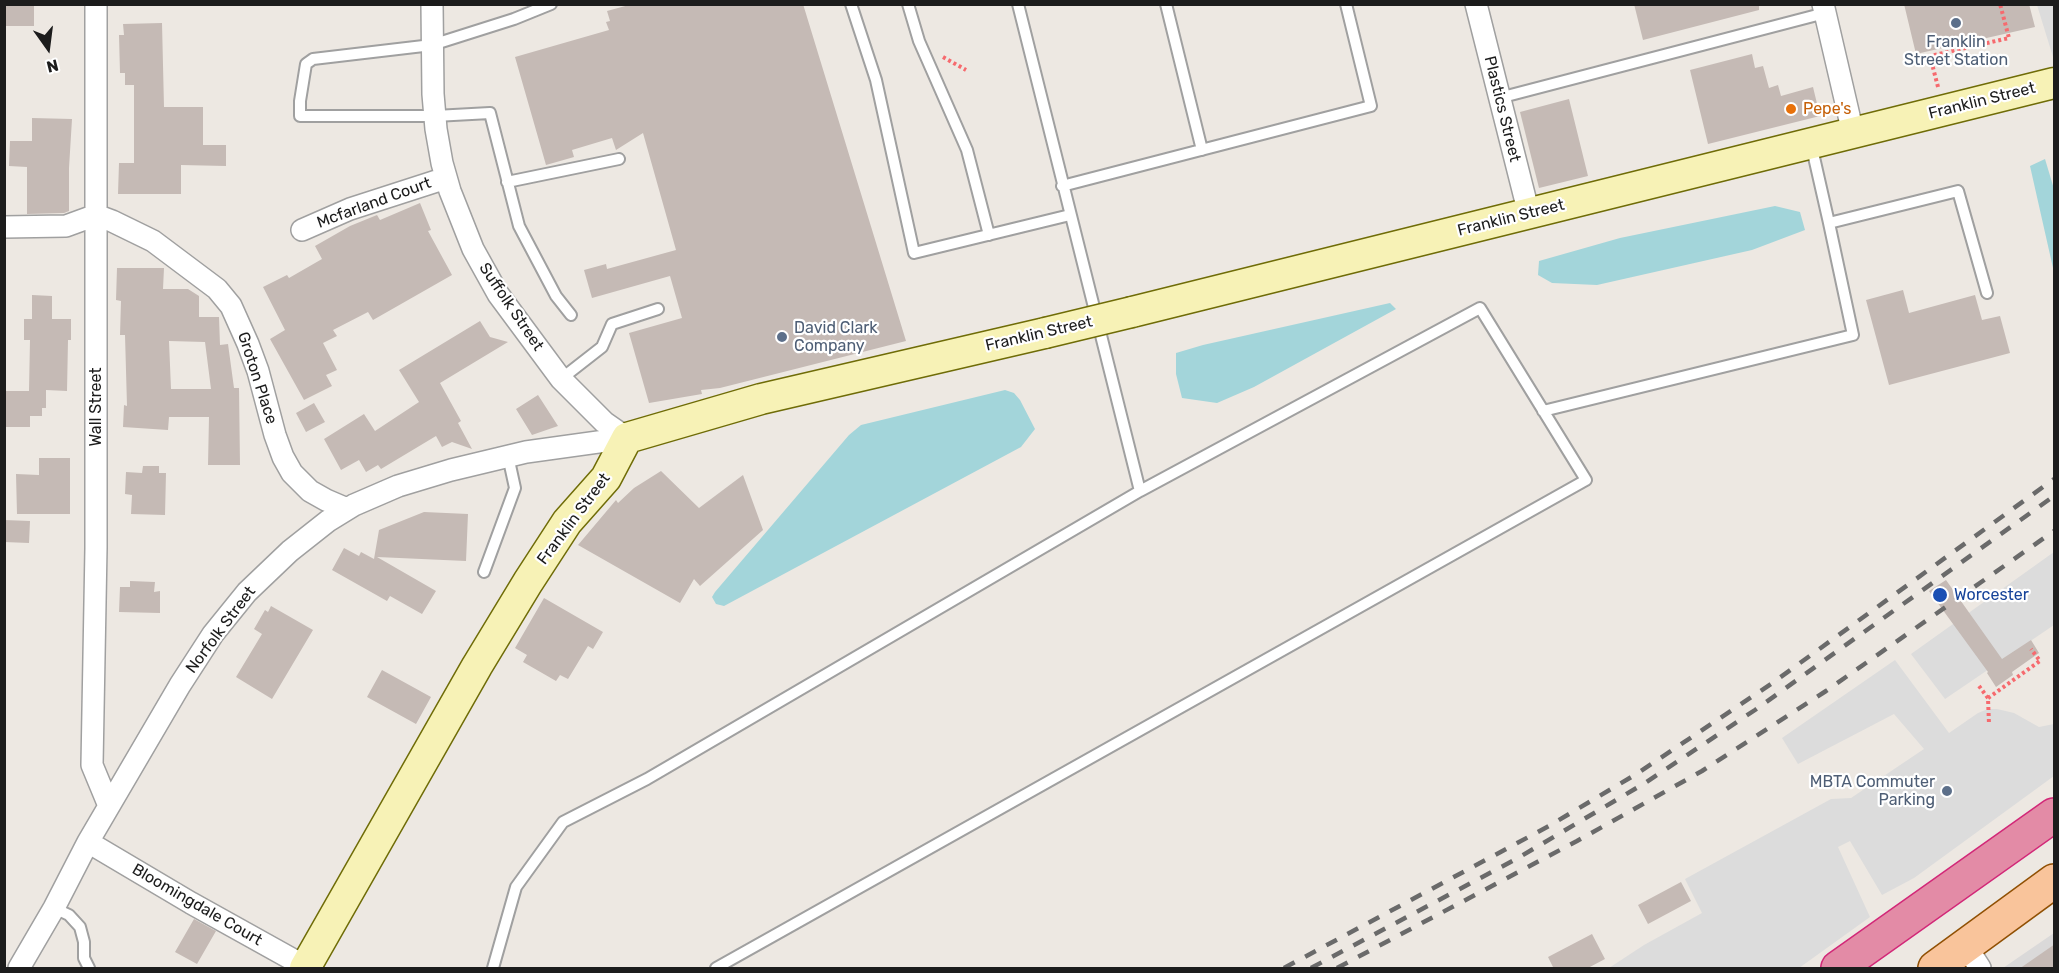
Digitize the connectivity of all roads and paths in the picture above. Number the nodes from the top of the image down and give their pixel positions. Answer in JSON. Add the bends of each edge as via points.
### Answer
{"nodes":[{"id":1,"x":96,"y":4,"type":"edge"},
{"id":2,"x":432,"y":4,"type":"edge"},
{"id":3,"x":551,"y":4,"type":"edge"},
{"id":4,"x":851,"y":4,"type":"edge"},
{"id":5,"x":908,"y":4,"type":"edge"},
{"id":6,"x":1018,"y":4,"type":"edge"},
{"id":7,"x":1166,"y":4,"type":"edge"},
{"id":8,"x":1346,"y":4,"type":"edge"},
{"id":9,"x":1476,"y":4,"type":"edge"},
{"id":10,"x":2000,"y":4,"type":"edge"},
{"id":11,"x":1824,"y":9,"type":"edge"},
{"id":12,"x":432,"y":45,"type":"junction"},
{"id":13,"x":2055,"y":82,"type":"edge"},
{"id":14,"x":1939,"y":91,"type":"dead end"},
{"id":15,"x":1499,"y":98,"type":"junction"},
{"id":16,"x":435,"y":116,"type":"junction"},
{"id":17,"x":1853,"y":134,"type":"junction"},
{"id":18,"x":1811,"y":144,"type":"junction"},
{"id":19,"x":1202,"y":150,"type":"junction"},
{"id":20,"x":619,"y":159,"type":"dead end"},
{"id":21,"x":446,"y":178,"type":"junction"},
{"id":22,"x":507,"y":182,"type":"junction"},
{"id":23,"x":1062,"y":186,"type":"junction"},
{"id":24,"x":1529,"y":214,"type":"junction"},
{"id":25,"x":96,"y":215,"type":"junction"},
{"id":26,"x":1070,"y":215,"type":"junction"},
{"id":27,"x":1829,"y":223,"type":"junction"},
{"id":28,"x":4,"y":227,"type":"edge"},
{"id":29,"x":302,"y":230,"type":"dead end"},
{"id":30,"x":989,"y":235,"type":"junction"},
{"id":31,"x":1987,"y":292,"type":"dead end"},
{"id":32,"x":658,"y":309,"type":"dead end"},
{"id":33,"x":571,"y":315,"type":"dead end"},
{"id":34,"x":561,"y":379,"type":"junction"},
{"id":35,"x":1543,"y":411,"type":"junction"},
{"id":36,"x":627,"y":438,"type":"junction"},
{"id":37,"x":508,"y":456,"type":"junction"},
{"id":38,"x":1140,"y":491,"type":"junction"},
{"id":39,"x":348,"y":509,"type":"junction"},
{"id":40,"x":484,"y":572,"type":"dead end"},
{"id":41,"x":2031,"y":649,"type":"dead end"},
{"id":42,"x":1979,"y":686,"type":"dead end"},
{"id":43,"x":1988,"y":698,"type":"junction"},
{"id":44,"x":1989,"y":724,"type":"dead end"},
{"id":45,"x":109,"y":806,"type":"junction"},
{"id":46,"x":2055,"y":815,"type":"edge"},
{"id":47,"x":88,"y":842,"type":"junction"},
{"id":48,"x":2055,"y":881,"type":"edge"},
{"id":49,"x":54,"y":908,"type":"junction"},
{"id":50,"x":1973,"y":957,"type":"edge"},
{"id":51,"x":306,"y":968,"type":"edge"},
{"id":52,"x":20,"y":969,"type":"edge"},
{"id":53,"x":89,"y":969,"type":"edge"},
{"id":54,"x":493,"y":969,"type":"edge"},
{"id":55,"x":716,"y":969,"type":"edge"},
{"id":56,"x":1838,"y":969,"type":"edge"},
{"id":57,"x":1935,"y":969,"type":"edge"}],
"edges":[{"from":1,"to":25,"type":"street","name":"Wall Street"},
{"from":2,"to":12,"type":"street","name":"Suffolk Street"},
{"from":3,"to":12,"type":"lane","via":[[514,20]]},
{"from":4,"to":30,"type":"lane","via":[[876,80],[914,253]]},
{"from":5,"to":30,"type":"lane","via":[[919,40],[967,150]]},
{"from":6,"to":23,"type":"lane"},
{"from":7,"to":19,"type":"lane"},
{"from":8,"to":19,"type":"lane","via":[[1371,106]]},
{"from":9,"to":15,"type":"street","name":"Plastics Street"},
{"from":10,"to":14,"type":"path","via":[[2009,38],[1930,56]]},
{"from":11,"to":15,"type":"lane"},
{"from":11,"to":17,"type":"street"},
{"from":12,"to":16,"type":"street","name":"Suffolk Street"},
{"from":12,"to":16,"type":"lane","via":[[313,59],[306,64],[300,116]]},
{"from":13,"to":17,"type":"main road","name":"Franklin Street"},
{"from":15,"to":24,"type":"street","name":"Plastics Street"},
{"from":16,"to":21,"type":"street","name":"Suffolk Street"},
{"from":16,"to":22,"type":"lane","via":[[490,113]]},
{"from":17,"to":18,"type":"main road","name":"Franklin Street"},
{"from":18,"to":24,"type":"main road","name":"Franklin Street"},
{"from":18,"to":27,"type":"lane"},
{"from":19,"to":23,"type":"lane"},
{"from":20,"to":22,"type":"lane"},
{"from":21,"to":29,"type":"street","name":"Mcfarland Court","via":[[350,209]]},
{"from":21,"to":34,"type":"street","name":"Suffolk Street","via":[[459,217],[488,278]]},
{"from":22,"to":33,"type":"lane","via":[[519,226],[556,296]]},
{"from":23,"to":26,"type":"lane"},
{"from":24,"to":36,"type":"main road","name":"Franklin Street","bridge":true,"via":[[761,399]]},
{"from":25,"to":28,"type":"street","via":[[66,226]]},
{"from":25,"to":39,"type":"street","name":"Groton Place","via":[[153,241],[223,296],[248,344],[282,457],[303,486]]},
{"from":25,"to":45,"type":"street","name":"Wall Street","via":[[92,765]]},
{"from":26,"to":30,"type":"lane"},
{"from":26,"to":38,"type":"lane"},
{"from":27,"to":31,"type":"lane","via":[[1958,191]]},
{"from":27,"to":35,"type":"lane","via":[[1853,335]]},
{"from":32,"to":34,"type":"lane","via":[[612,324],[602,347]]},
{"from":34,"to":36,"type":"street","name":"Suffolk Street","via":[[604,422]]},
{"from":35,"to":38,"type":"lane","via":[[1480,308]]},
{"from":35,"to":55,"type":"lane","via":[[1586,480]]},
{"from":36,"to":37,"type":"street","name":"Norfolk Street"},
{"from":36,"to":51,"type":"main road","name":"Franklin Street","via":[[606,478],[567,522],[494,638]]},
{"from":37,"to":39,"type":"street","name":"Norfolk Street","via":[[398,486]]},
{"from":37,"to":40,"type":"lane","via":[[515,488]]},
{"from":38,"to":54,"type":"lane","via":[[647,779],[563,822],[516,887]]},
{"from":39,"to":45,"type":"street","name":"Norfolk Street","via":[[290,551],[253,585],[213,634]]},
{"from":41,"to":43,"type":"path","via":[[2040,661]]},
{"from":42,"to":43,"type":"path"},
{"from":43,"to":44,"type":"path"},
{"from":45,"to":47,"type":"street","name":"Norfolk Street"},
{"from":46,"to":56,"type":"highway"},
{"from":47,"to":49,"type":"street","name":"Norfolk Street"},
{"from":47,"to":51,"type":"street","name":"Bloomingdale Court"},
{"from":48,"to":50,"type":"main road"},
{"from":49,"to":52,"type":"street","name":"Norfolk Street"},
{"from":49,"to":53,"type":"lane","via":[[69,915],[80,927]]},
{"from":50,"to":57,"type":"main road"}]}
